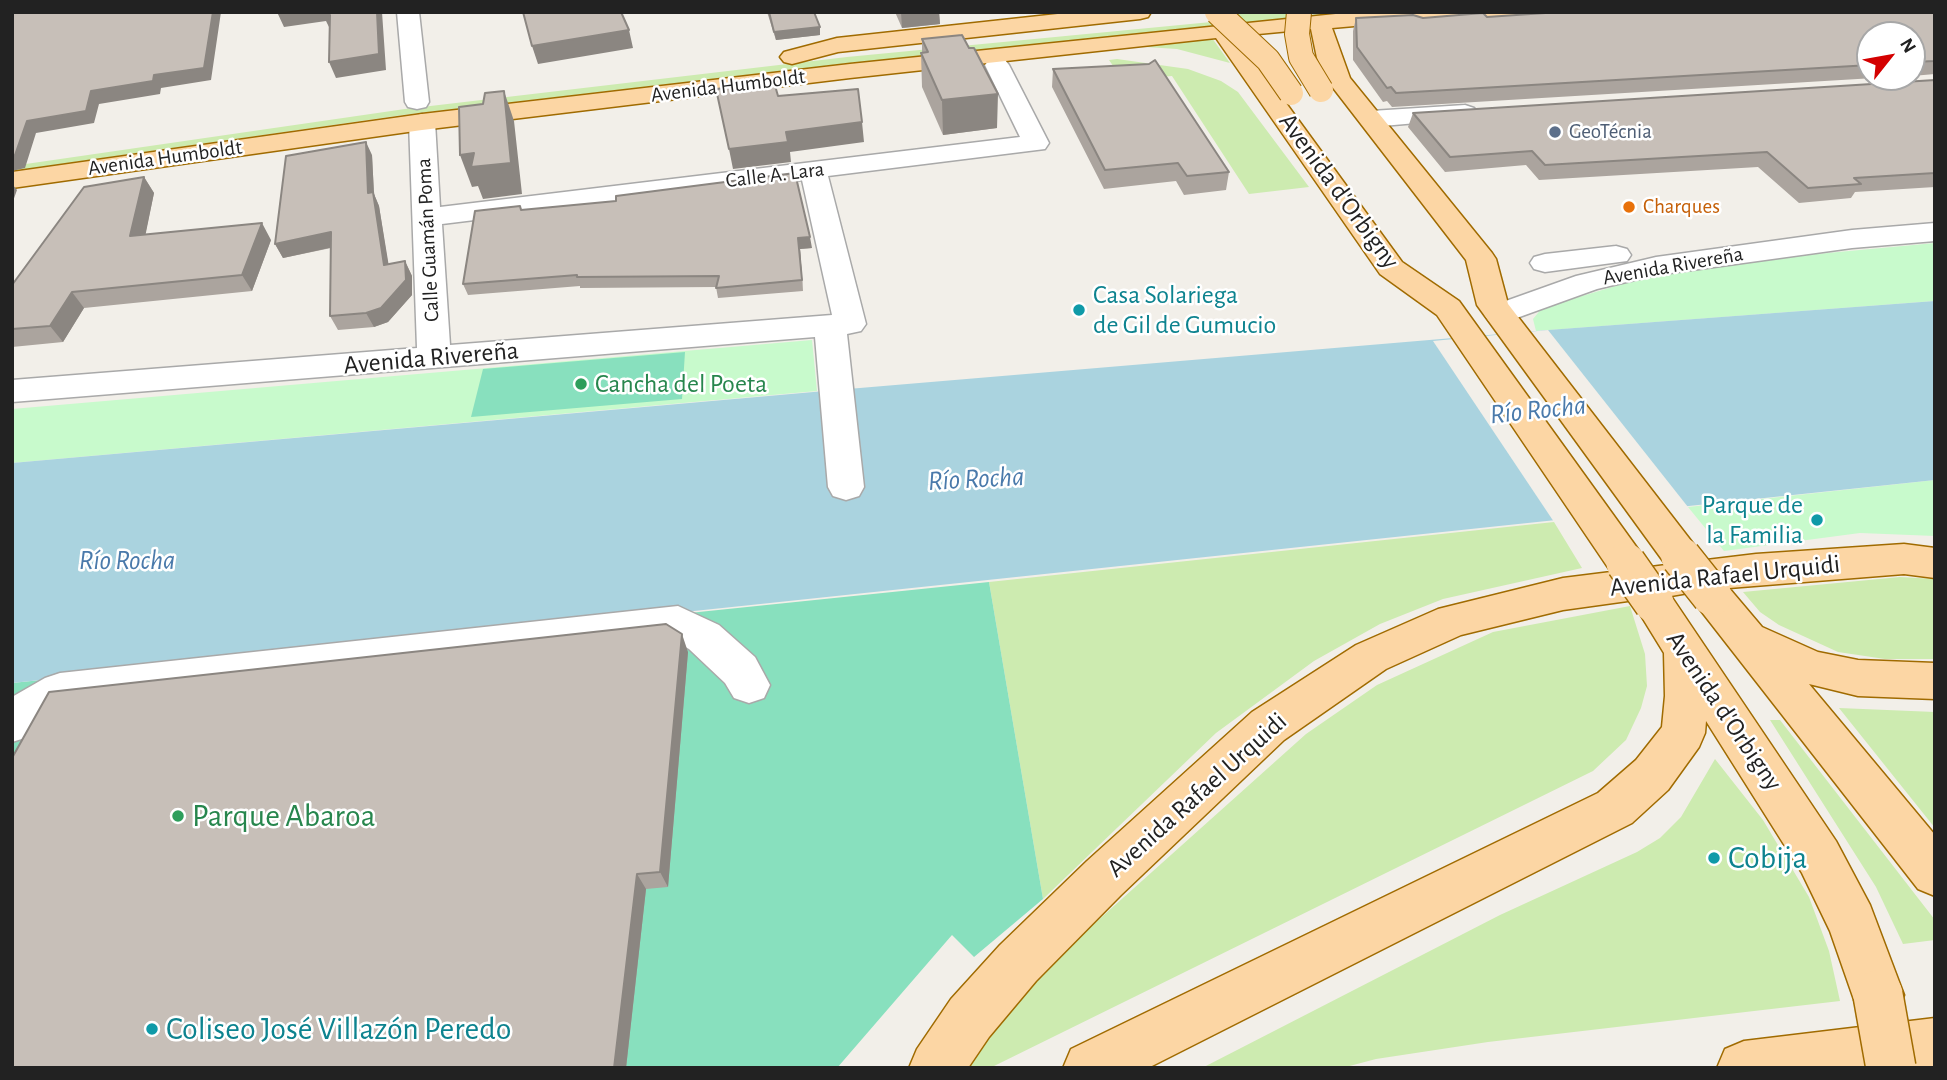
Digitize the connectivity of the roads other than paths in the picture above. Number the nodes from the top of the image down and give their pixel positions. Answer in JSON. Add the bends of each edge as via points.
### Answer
{"nodes":[{"id":1,"x":408,"y":12,"type":"edge"},
{"id":2,"x":1140,"y":12,"type":"edge"},
{"id":3,"x":1249,"y":12,"type":"edge"},
{"id":4,"x":1299,"y":12,"type":"edge"},
{"id":5,"x":1445,"y":12,"type":"edge"},
{"id":6,"x":1542,"y":12,"type":"edge"},
{"id":7,"x":1130,"y":13,"type":"edge"},
{"id":8,"x":1222,"y":24,"type":"edge"},
{"id":9,"x":1321,"y":24,"type":"edge"},
{"id":10,"x":996,"y":65,"type":"junction"},
{"id":11,"x":795,"y":68,"type":"junction"},
{"id":12,"x":1264,"y":88,"type":"junction"},
{"id":13,"x":1495,"y":111,"type":"edge"},
{"id":14,"x":420,"y":112,"type":"junction"},
{"id":15,"x":1371,"y":119,"type":"junction"},
{"id":16,"x":12,"y":159,"type":"edge"},
{"id":17,"x":813,"y":170,"type":"junction"},
{"id":18,"x":12,"y":180,"type":"edge"},
{"id":19,"x":427,"y":217,"type":"junction"},
{"id":20,"x":1935,"y":232,"type":"edge"},
{"id":21,"x":1852,"y":239,"type":"junction"},
{"id":22,"x":1545,"y":263,"type":"dead end"},
{"id":23,"x":1448,"y":308,"type":"junction"},
{"id":24,"x":1502,"y":317,"type":"junction"},
{"id":25,"x":840,"y":324,"type":"junction"},
{"id":26,"x":433,"y":358,"type":"junction"},
{"id":27,"x":12,"y":391,"type":"edge"},
{"id":28,"x":846,"y":487,"type":"dead end"},
{"id":29,"x":1935,"y":563,"type":"edge"},
{"id":30,"x":1745,"y":637,"type":"junction"},
{"id":31,"x":1685,"y":653,"type":"junction"},
{"id":32,"x":1935,"y":681,"type":"edge"},
{"id":33,"x":749,"y":685,"type":"dead end"},
{"id":34,"x":12,"y":723,"type":"edge"},
{"id":35,"x":1935,"y":873,"type":"edge"},
{"id":36,"x":1935,"y":1045,"type":"edge"},
{"id":37,"x":936,"y":1068,"type":"edge"},
{"id":38,"x":1090,"y":1068,"type":"edge"},
{"id":39,"x":1744,"y":1068,"type":"edge"},
{"id":40,"x":1891,"y":1068,"type":"edge"}],
"edges":[{"from":1,"to":14,"type":"street","name":"Calle Guamán Poma"},
{"from":2,"to":7,"type":"main road"},
{"from":3,"to":11,"type":"main road","name":"Avenida Humboldt"},
{"from":4,"to":24,"type":"main road","bridge":true,"via":[[1301,57],[1321,90],[1453,262]]},
{"from":5,"to":11,"type":"main road","name":"Avenida Humboldt"},
{"from":6,"to":9,"type":"main road"},
{"from":7,"to":11,"type":"main road","via":[[837,45]]},
{"from":8,"to":9,"type":"main road","via":[[1284,41],[1309,37]]},
{"from":8,"to":12,"type":"main road","name":"Avenida d'Orbigny"},
{"from":8,"to":23,"type":"main road","bridge":true,"via":[[1268,60]]},
{"from":9,"to":15,"type":"main road","via":[[1339,80]]},
{"from":10,"to":11,"type":"main road","via":[[853,82]]},
{"from":10,"to":12,"type":"main road","via":[[1126,50],[1204,60]]},
{"from":10,"to":17,"type":"street","name":"Calle A. Lara","via":[[1036,143]]},
{"from":11,"to":14,"type":"main road","name":"Avenida Humboldt"},
{"from":12,"to":23,"type":"main road","name":"Avenida d'Orbigny","via":[[1391,268]]},
{"from":13,"to":15,"type":"street"},
{"from":14,"to":16,"type":"main road","name":"Avenida Humboldt"},
{"from":14,"to":18,"type":"main road","name":"Avenida Humboldt"},
{"from":14,"to":19,"type":"street","name":"Calle Guamán Poma"},
{"from":15,"to":24,"type":"main road","via":[[1480,259]]},
{"from":17,"to":19,"type":"street","name":"Calle A. Lara"},
{"from":17,"to":25,"type":"street"},
{"from":19,"to":26,"type":"street","name":"Calle Guamán Poma"},
{"from":20,"to":21,"type":"street","name":"Avenida Rivereña"},
{"from":21,"to":22,"type":"street","name":"Avenida Rivereña","via":[[1746,238]]},
{"from":21,"to":24,"type":"street","name":"Avenida Rivereña","via":[[1625,272],[1587,282]]},
{"from":23,"to":31,"type":"main road","name":"Avenida d'Orbigny","bridge":true},
{"from":24,"to":30,"type":"main road","bridge":true},
{"from":25,"to":26,"type":"street","name":"Avenida Rivereña"},
{"from":25,"to":28,"type":"street"},
{"from":26,"to":27,"type":"street","name":"Avenida Rivereña"},
{"from":29,"to":37,"type":"main road","name":"Avenida Rafael Urquidi","via":[[1904,559],[1756,569],[1563,594],[1452,621],[1371,657],[1268,726],[1104,878],[1018,963],[970,1018]]},
{"from":30,"to":32,"type":"main road","via":[[1816,669],[1858,678]]},
{"from":30,"to":35,"type":"main road"},
{"from":31,"to":38,"type":"main road","via":[[1684,733],[1652,775],[1615,808]]},
{"from":31,"to":40,"type":"main road","name":"Avenida d'Orbigny","bridge":true,"via":[[1819,857],[1852,923],[1878,995]]},
{"from":33,"to":34,"type":"street","via":[[740,670],[704,637],[678,623],[60,691]]},
{"from":36,"to":39,"type":"main road"}]}
